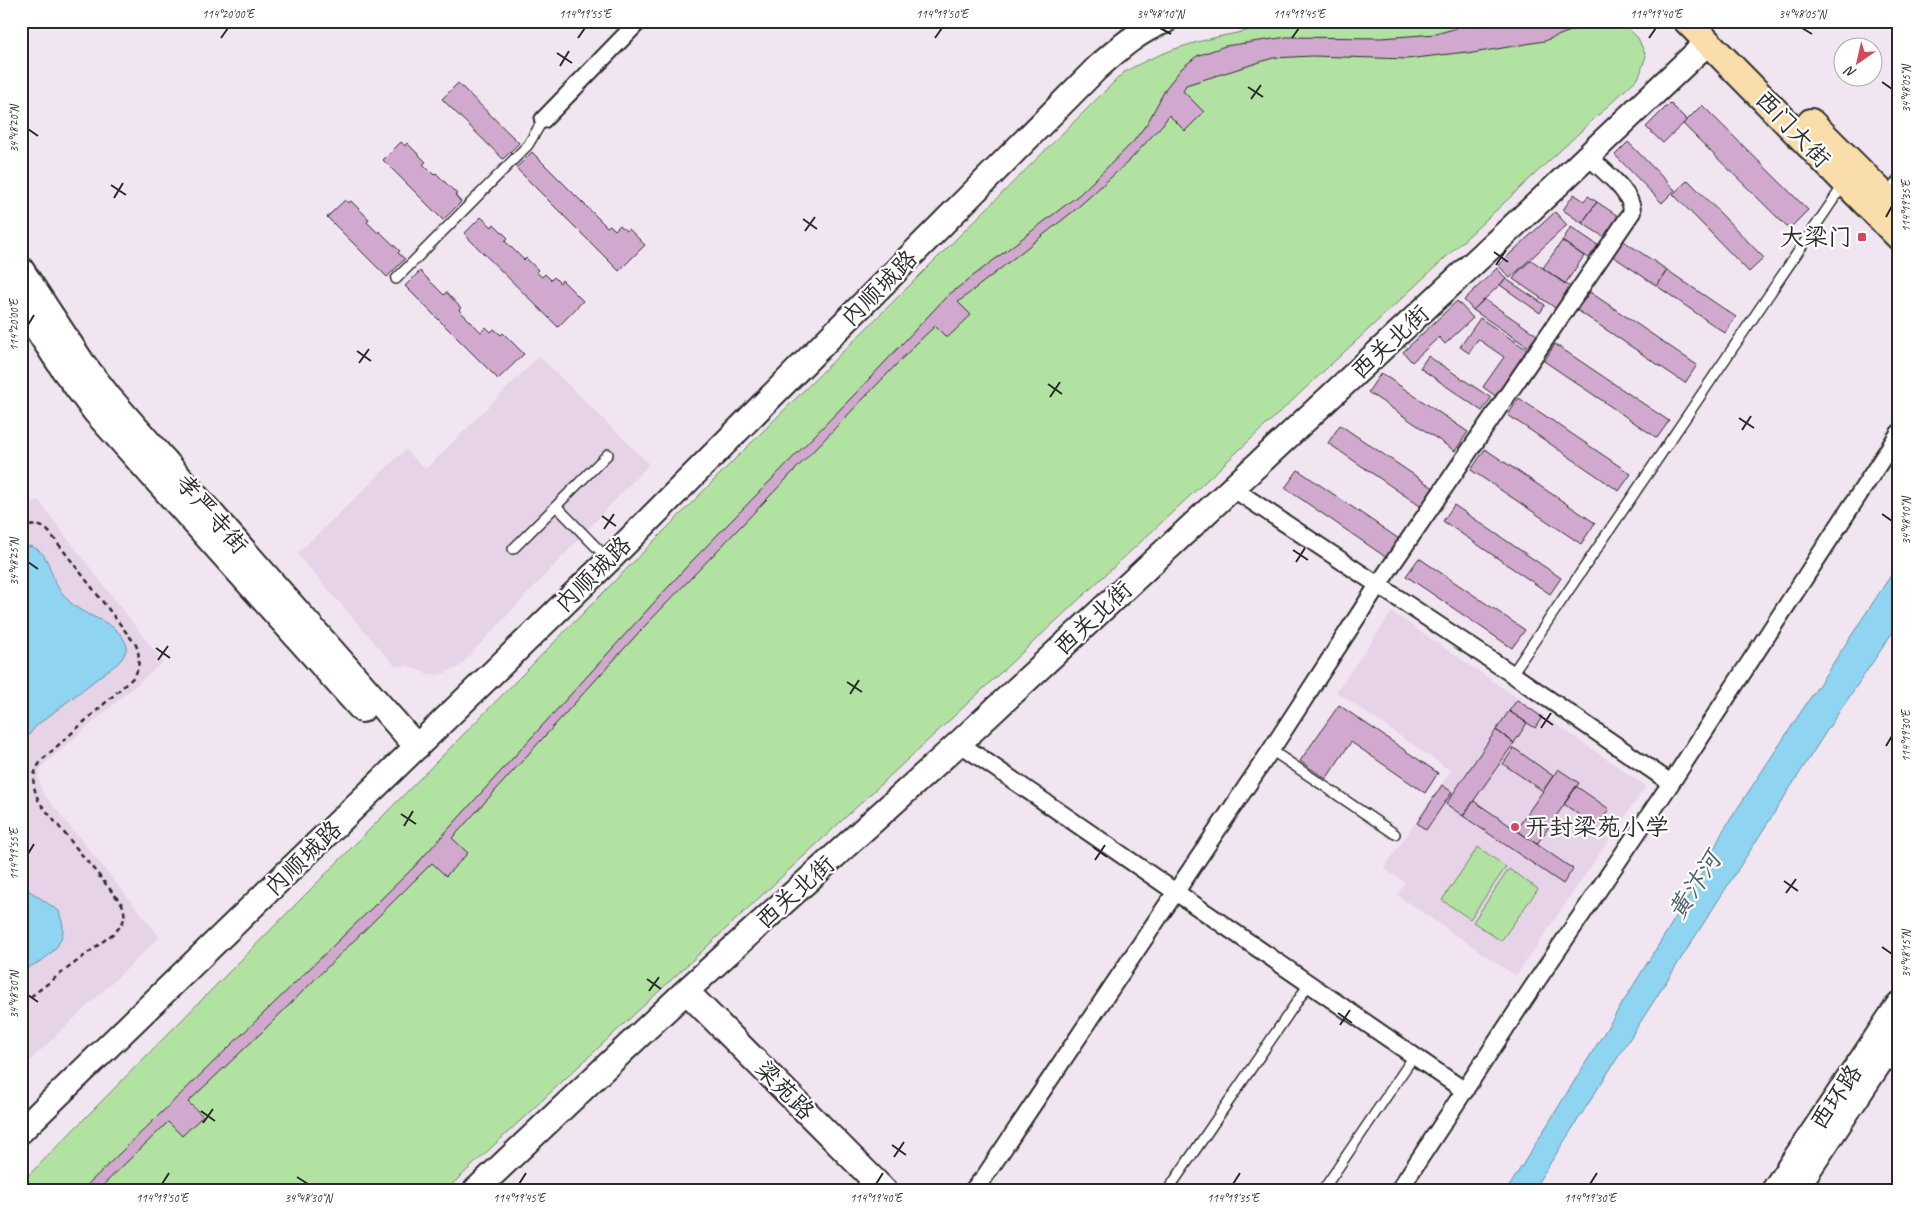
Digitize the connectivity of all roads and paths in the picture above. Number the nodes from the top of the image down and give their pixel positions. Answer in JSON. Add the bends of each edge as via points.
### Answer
{"nodes":[{"id":1,"x":639,"y":21,"type":"edge"},
{"id":2,"x":1165,"y":21,"type":"edge"},
{"id":3,"x":1687,"y":21,"type":"edge"},
{"id":4,"x":1710,"y":32,"type":"edge"},
{"id":5,"x":543,"y":120,"type":"joint"},
{"id":6,"x":1588,"y":156,"type":"junction"},
{"id":7,"x":1845,"y":182,"type":"junction"},
{"id":8,"x":1895,"y":197,"type":"edge"},
{"id":9,"x":1899,"y":237,"type":"edge"},
{"id":10,"x":21,"y":269,"type":"edge"},
{"id":11,"x":396,"y":279,"type":"dead end"},
{"id":12,"x":21,"y":305,"type":"edge"},
{"id":13,"x":1899,"y":433,"type":"edge"},
{"id":14,"x":608,"y":454,"type":"dead end"},
{"id":15,"x":1232,"y":488,"type":"junction"},
{"id":16,"x":556,"y":506,"type":"junction"},
{"id":17,"x":21,"y":528,"type":"edge"},
{"id":18,"x":513,"y":549,"type":"dead end"},
{"id":19,"x":608,"y":560,"type":"junction"},
{"id":20,"x":1378,"y":585,"type":"junction"},
{"id":21,"x":1512,"y":674,"type":"junction"},
{"id":22,"x":959,"y":743,"type":"junction"},
{"id":23,"x":1271,"y":750,"type":"junction"},
{"id":24,"x":411,"y":753,"type":"junction"},
{"id":25,"x":1671,"y":783,"type":"junction"},
{"id":26,"x":1395,"y":834,"type":"dead end"},
{"id":27,"x":1176,"y":892,"type":"junction"},
{"id":28,"x":1309,"y":984,"type":"junction"},
{"id":29,"x":686,"y":991,"type":"junction"},
{"id":30,"x":21,"y":1004,"type":"edge"},
{"id":31,"x":1899,"y":1004,"type":"edge"},
{"id":32,"x":1899,"y":1034,"type":"edge"},
{"id":33,"x":1414,"y":1056,"type":"junction"},
{"id":34,"x":1891,"y":1064,"type":"edge"},
{"id":35,"x":1465,"y":1091,"type":"junction"},
{"id":36,"x":21,"y":1131,"type":"edge"},
{"id":37,"x":871,"y":1185,"type":"edge"},
{"id":38,"x":476,"y":1190,"type":"edge"},
{"id":39,"x":973,"y":1190,"type":"edge"},
{"id":40,"x":1168,"y":1190,"type":"edge"},
{"id":41,"x":1323,"y":1190,"type":"edge"},
{"id":42,"x":1400,"y":1190,"type":"edge"},
{"id":43,"x":1774,"y":1190,"type":"edge"},
{"id":44,"x":1795,"y":1190,"type":"edge"}],
"edges":[{"from":1,"to":5,"type":"street"},
{"from":2,"to":19,"type":"street","name":"内顺城路","via":[[1121,46],[1097,68]]},
{"from":3,"to":4,"type":"main road","name":"西门大街"},
{"from":4,"to":6,"type":"street","name":"西关北街"},
{"from":4,"to":7,"type":"main road","name":"西门大街"},
{"from":4,"to":8,"type":"main road","name":"西门大街"},
{"from":5,"to":11,"type":"lane","via":[[528,145]]},
{"from":6,"to":15,"type":"street","name":"西关北街"},
{"from":6,"to":20,"type":"street","via":[[1628,195],[1632,212]]},
{"from":7,"to":9,"type":"main road","name":"西门大街"},
{"from":7,"to":21,"type":"lane"},
{"from":10,"to":24,"type":"street","name":"孝严寺街","via":[[70,346],[110,398]]},
{"from":12,"to":24,"type":"street","name":"孝严寺街","via":[[96,413]]},
{"from":13,"to":25,"type":"street"},
{"from":14,"to":16,"type":"lane"},
{"from":15,"to":20,"type":"street"},
{"from":15,"to":22,"type":"street","name":"西关北街"},
{"from":16,"to":18,"type":"lane"},
{"from":16,"to":19,"type":"lane"},
{"from":17,"to":30,"type":"path","via":[[34,524],[43,526],[50,533],[136,645],[140,656],[135,676],[43,759],[33,777],[40,802],[122,904],[126,915],[114,933]]},
{"from":19,"to":24,"type":"street","name":"内顺城路"},
{"from":20,"to":21,"type":"street"},
{"from":20,"to":23,"type":"street"},
{"from":21,"to":25,"type":"street"},
{"from":22,"to":27,"type":"street"},
{"from":22,"to":29,"type":"street","name":"西关北街"},
{"from":23,"to":26,"type":"lane"},
{"from":23,"to":27,"type":"street"},
{"from":24,"to":36,"type":"street","name":"内顺城路"},
{"from":25,"to":35,"type":"street"},
{"from":27,"to":28,"type":"street"},
{"from":27,"to":39,"type":"street"},
{"from":28,"to":33,"type":"street"},
{"from":28,"to":40,"type":"lane"},
{"from":29,"to":37,"type":"street","name":"梁苑路"},
{"from":29,"to":38,"type":"street","name":"西关北街"},
{"from":31,"to":43,"type":"street","name":"西环路"},
{"from":32,"to":34,"type":"street","name":"西环路"},
{"from":33,"to":35,"type":"street"},
{"from":33,"to":41,"type":"lane"},
{"from":34,"to":44,"type":"street","name":"西环路"},
{"from":35,"to":42,"type":"street"}]}
